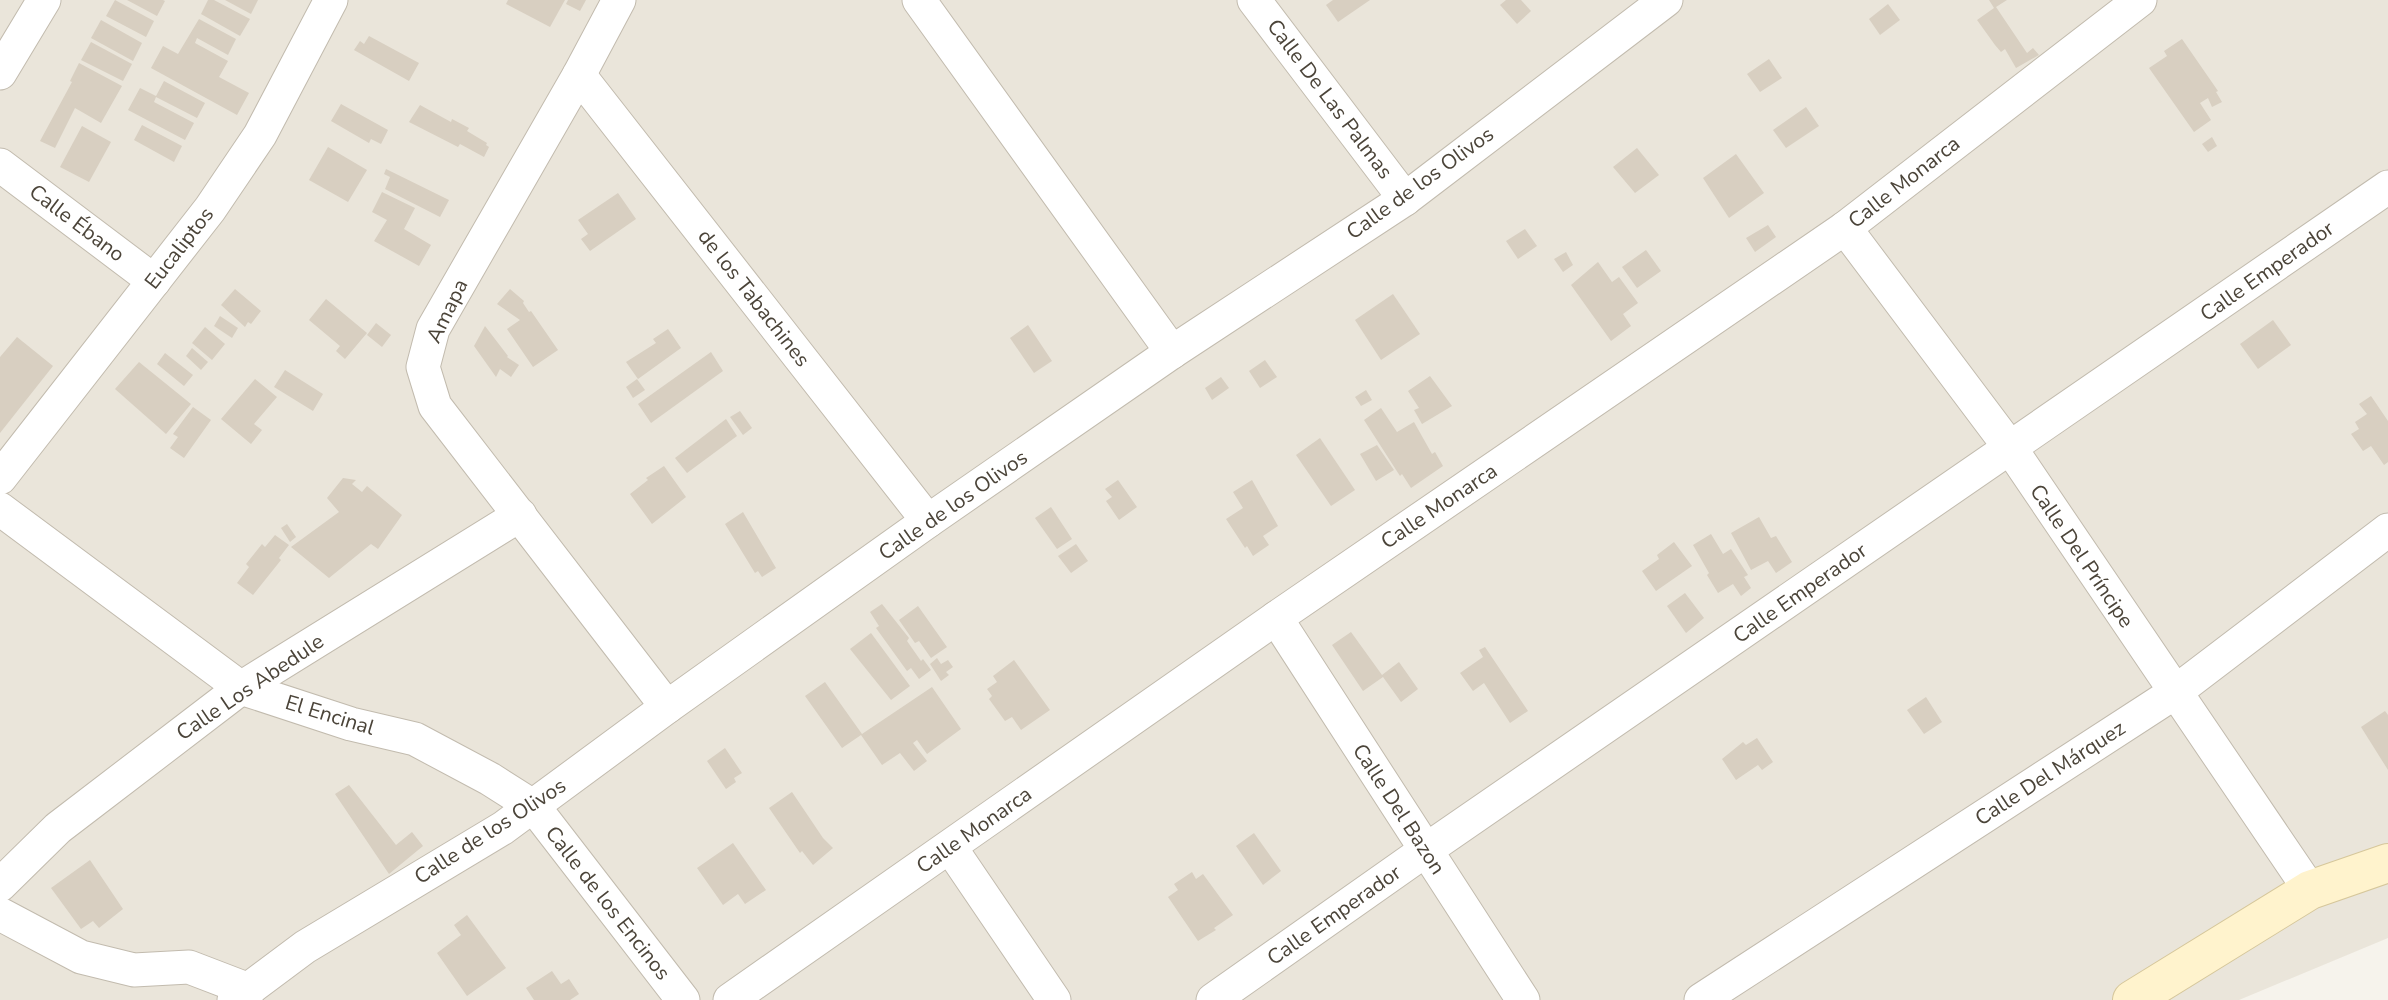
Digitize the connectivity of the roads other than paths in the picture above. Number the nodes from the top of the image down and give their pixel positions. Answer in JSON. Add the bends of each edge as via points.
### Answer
{"nodes":[{"id":1,"x":44,"y":0,"type":"edge"},
{"id":2,"x":331,"y":0,"type":"edge"},
{"id":3,"x":619,"y":0,"type":"edge"},
{"id":4,"x":919,"y":0,"type":"edge"},
{"id":5,"x":1254,"y":0,"type":"edge"},
{"id":6,"x":2129,"y":3,"type":"edge"},
{"id":7,"x":1649,"y":5,"type":"edge"},
{"id":8,"x":0,"y":73,"type":"edge"},
{"id":9,"x":579,"y":75,"type":"junction"},
{"id":10,"x":0,"y":165,"type":"edge"},
{"id":11,"x":2388,"y":187,"type":"edge"},
{"id":12,"x":1405,"y":199,"type":"junction"},
{"id":13,"x":1845,"y":228,"type":"junction"},
{"id":14,"x":154,"y":281,"type":"junction"},
{"id":15,"x":1172,"y":352,"type":"junction"},
{"id":16,"x":2011,"y":449,"type":"junction"},
{"id":17,"x":0,"y":478,"type":"edge"},
{"id":18,"x":0,"y":509,"type":"edge"},
{"id":19,"x":520,"y":515,"type":"junction"},
{"id":20,"x":928,"y":522,"type":"junction"},
{"id":21,"x":2388,"y":530,"type":"edge"},
{"id":22,"x":1276,"y":618,"type":"junction"},
{"id":23,"x":241,"y":688,"type":"junction"},
{"id":24,"x":2175,"y":693,"type":"junction"},
{"id":25,"x":667,"y":707,"type":"junction"},
{"id":26,"x":534,"y":807,"type":"junction"},
{"id":27,"x":950,"y":847,"type":"junction"},
{"id":28,"x":1426,"y":850,"type":"junction"},
{"id":29,"x":2388,"y":863,"type":"edge"},
{"id":30,"x":0,"y":885,"type":"edge"},
{"id":31,"x":2309,"y":890,"type":"junction"},
{"id":32,"x":0,"y":914,"type":"edge"},
{"id":33,"x":242,"y":995,"type":"edge"},
{"id":34,"x":683,"y":1000,"type":"edge"},
{"id":35,"x":730,"y":1000,"type":"edge"},
{"id":36,"x":1054,"y":1000,"type":"edge"},
{"id":37,"x":1213,"y":1000,"type":"edge"},
{"id":38,"x":1523,"y":1000,"type":"edge"},
{"id":39,"x":1701,"y":1000,"type":"edge"},
{"id":40,"x":2132,"y":1000,"type":"edge"}],
"edges":[{"from":1,"to":8,"type":"street"},
{"from":2,"to":14,"type":"street","name":"Eucaliptos","via":[[260,135]]},
{"from":3,"to":9,"type":"street","name":"Amapa"},
{"from":4,"to":15,"type":"street"},
{"from":5,"to":12,"type":"street","name":"Calle De Las Palmas"},
{"from":6,"to":13,"type":"street","name":"Calle Monarca"},
{"from":7,"to":12,"type":"street","name":"Calle de los Olivos"},
{"from":9,"to":19,"type":"street","name":"Amapa","via":[[433,329],[423,367],[435,406]]},
{"from":9,"to":20,"type":"street","name":"de los Tabachines"},
{"from":10,"to":14,"type":"street","name":"Calle Ébano"},
{"from":11,"to":16,"type":"street","name":"Calle Emperador"},
{"from":12,"to":15,"type":"street","name":"Calle de los Olivos"},
{"from":13,"to":16,"type":"street","name":"Calle Del Príncipe"},
{"from":13,"to":22,"type":"street","name":"Calle Monarca"},
{"from":14,"to":17,"type":"street","name":"Eucaliptos"},
{"from":15,"to":20,"type":"street","name":"Calle de los Olivos"},
{"from":16,"to":24,"type":"street","name":"Calle Del Príncipe"},
{"from":16,"to":28,"type":"street","name":"Calle Emperador"},
{"from":18,"to":23,"type":"street","name":"El Encinal"},
{"from":19,"to":23,"type":"street","name":"Calle Los Abedule"},
{"from":19,"to":25,"type":"street","name":"Amapa"},
{"from":20,"to":25,"type":"street","name":"Calle de los Olivos"},
{"from":21,"to":24,"type":"street","name":"Calle Del Márquez"},
{"from":22,"to":27,"type":"street","name":"Calle Monarca"},
{"from":22,"to":28,"type":"street","name":"Calle Del Bazon"},
{"from":23,"to":26,"type":"street","name":"El Encinal","via":[[351,724],[415,739]]},
{"from":23,"to":30,"type":"street","name":"Calle Los Abedule","via":[[58,828]]},
{"from":24,"to":31,"type":"street","name":"Calle Del Príncipe"},
{"from":24,"to":39,"type":"street","name":"Calle Del Márquez"},
{"from":25,"to":26,"type":"street","name":"Calle de los Olivos"},
{"from":26,"to":33,"type":"street","name":"Calle de los Olivos","via":[[305,947]]},
{"from":26,"to":34,"type":"street","name":"Calle de los Encinos"},
{"from":27,"to":35,"type":"street","name":"Calle Monarca"},
{"from":27,"to":36,"type":"street"},
{"from":28,"to":37,"type":"street","name":"Calle Emperador"},
{"from":28,"to":38,"type":"street","name":"Calle Del Bazon"},
{"from":29,"to":31,"type":"street"},
{"from":31,"to":40,"type":"street"},
{"from":32,"to":33,"type":"street","via":[[81,957],[134,970],[189,967]]}]}
